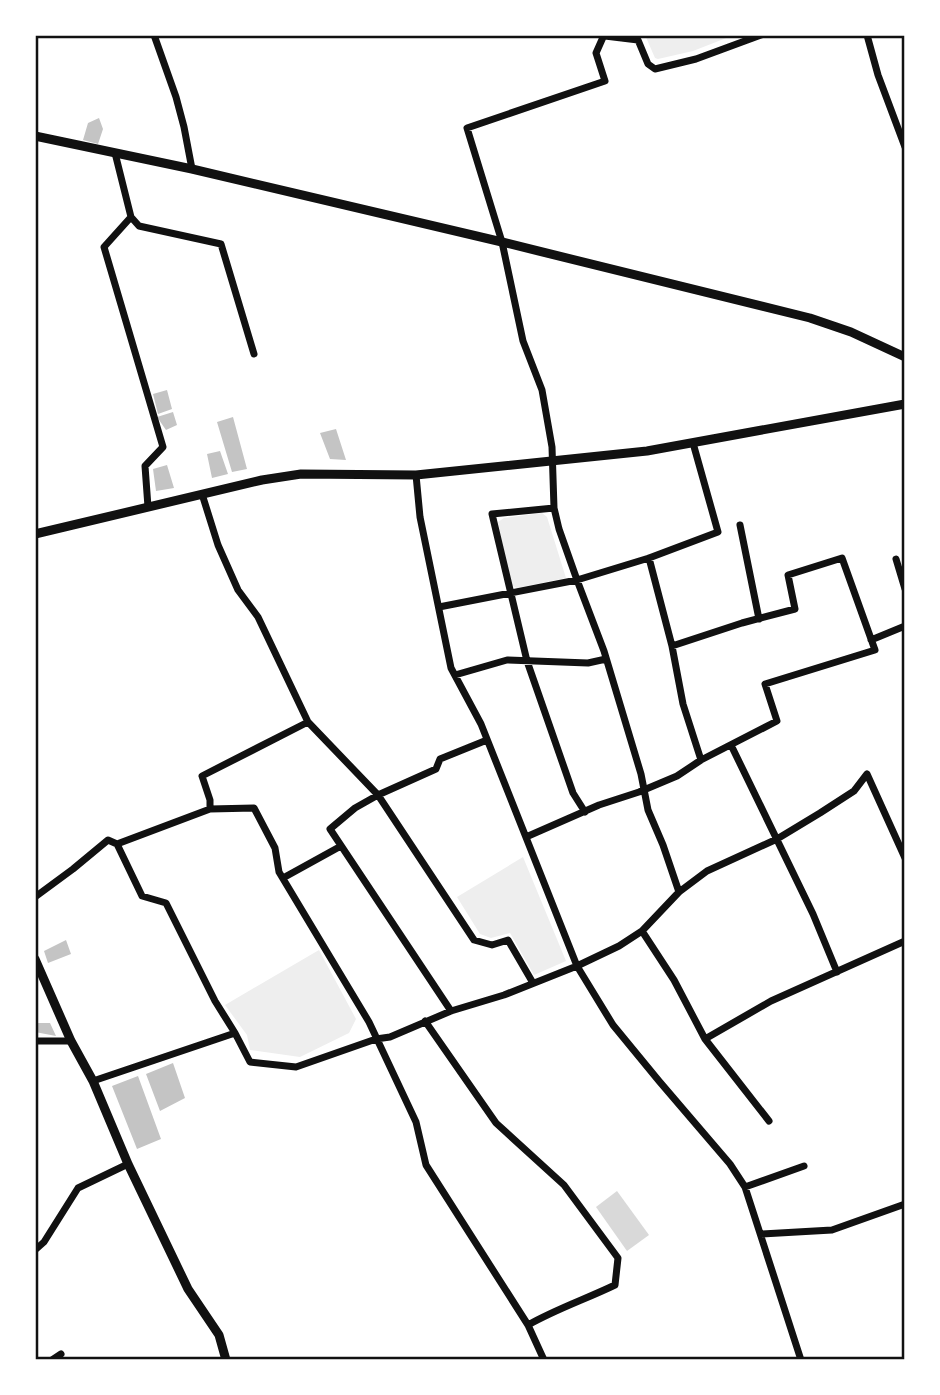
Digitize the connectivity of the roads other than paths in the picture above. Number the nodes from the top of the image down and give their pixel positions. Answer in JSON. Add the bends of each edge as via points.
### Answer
{"nodes":[{"id":1,"x":154,"y":35,"type":"edge"},
{"id":2,"x":761,"y":35,"type":"edge"},
{"id":3,"x":867,"y":35,"type":"edge"},
{"id":4,"x":605,"y":36,"type":"edge"},
{"id":5,"x":35,"y":135,"type":"edge"},
{"id":6,"x":905,"y":146,"type":"edge"},
{"id":7,"x":116,"y":153,"type":"junction"},
{"id":8,"x":191,"y":169,"type":"junction"},
{"id":9,"x":131,"y":217,"type":"junction"},
{"id":10,"x":502,"y":242,"type":"junction"},
{"id":11,"x":254,"y":354,"type":"dead end"},
{"id":12,"x":905,"y":357,"type":"edge"},
{"id":13,"x":905,"y":404,"type":"edge"},
{"id":14,"x":693,"y":443,"type":"junction"},
{"id":15,"x":552,"y":461,"type":"junction"},
{"id":16,"x":416,"y":475,"type":"junction"},
{"id":17,"x":202,"y":494,"type":"junction"},
{"id":18,"x":148,"y":507,"type":"junction"},
{"id":19,"x":554,"y":508,"type":"junction"},
{"id":20,"x":740,"y":525,"type":"dead end"},
{"id":21,"x":35,"y":534,"type":"edge"},
{"id":22,"x":649,"y":558,"type":"junction"},
{"id":23,"x":896,"y":559,"type":"dead end"},
{"id":24,"x":577,"y":580,"type":"junction"},
{"id":25,"x":905,"y":589,"type":"edge"},
{"id":26,"x":510,"y":594,"type":"junction"},
{"id":27,"x":439,"y":607,"type":"junction"},
{"id":28,"x":758,"y":619,"type":"junction"},
{"id":29,"x":905,"y":626,"type":"edge"},
{"id":30,"x":872,"y":640,"type":"junction"},
{"id":31,"x":672,"y":646,"type":"junction"},
{"id":32,"x":606,"y":659,"type":"junction"},
{"id":33,"x":527,"y":661,"type":"junction"},
{"id":34,"x":455,"y":675,"type":"junction"},
{"id":35,"x":308,"y":722,"type":"junction"},
{"id":36,"x":487,"y":740,"type":"junction"},
{"id":37,"x":731,"y":745,"type":"junction"},
{"id":38,"x":701,"y":760,"type":"junction"},
{"id":39,"x":644,"y":789,"type":"junction"},
{"id":40,"x":378,"y":795,"type":"junction"},
{"id":41,"x":210,"y":809,"type":"junction"},
{"id":42,"x":585,"y":812,"type":"junction"},
{"id":43,"x":526,"y":837,"type":"junction"},
{"id":44,"x":777,"y":839,"type":"junction"},
{"id":45,"x":117,"y":844,"type":"junction"},
{"id":46,"x":341,"y":846,"type":"junction"},
{"id":47,"x":905,"y":858,"type":"edge"},
{"id":48,"x":283,"y":878,"type":"junction"},
{"id":49,"x":679,"y":892,"type":"junction"},
{"id":50,"x":35,"y":897,"type":"edge"},
{"id":51,"x":642,"y":931,"type":"junction"},
{"id":52,"x":905,"y":941,"type":"edge"},
{"id":53,"x":35,"y":959,"type":"edge"},
{"id":54,"x":577,"y":966,"type":"junction"},
{"id":55,"x":837,"y":972,"type":"junction"},
{"id":56,"x":533,"y":984,"type":"junction"},
{"id":57,"x":451,"y":1011,"type":"junction"},
{"id":58,"x":425,"y":1021,"type":"junction"},
{"id":59,"x":234,"y":1033,"type":"junction"},
{"id":60,"x":376,"y":1039,"type":"junction"},
{"id":61,"x":705,"y":1039,"type":"junction"},
{"id":62,"x":35,"y":1041,"type":"edge"},
{"id":63,"x":71,"y":1041,"type":"junction"},
{"id":64,"x":93,"y":1081,"type":"junction"},
{"id":65,"x":769,"y":1121,"type":"dead end"},
{"id":66,"x":128,"y":1164,"type":"junction"},
{"id":67,"x":804,"y":1166,"type":"dead end"},
{"id":68,"x":745,"y":1187,"type":"junction"},
{"id":69,"x":905,"y":1204,"type":"edge"},
{"id":70,"x":761,"y":1234,"type":"junction"},
{"id":71,"x":35,"y":1250,"type":"edge"},
{"id":72,"x":528,"y":1325,"type":"junction"},
{"id":73,"x":61,"y":1354,"type":"dead end"},
{"id":74,"x":52,"y":1360,"type":"edge"},
{"id":75,"x":226,"y":1360,"type":"edge"},
{"id":76,"x":544,"y":1360,"type":"edge"},
{"id":77,"x":801,"y":1360,"type":"edge"}],
"edges":[{"from":1,"to":8,"type":"street","via":[[176,97]]},
{"from":2,"to":4,"type":"street","via":[[655,69],[648,64],[638,40]]},
{"from":3,"to":6,"type":"street"},
{"from":4,"to":10,"type":"street","via":[[596,53],[605,81],[467,128]]},
{"from":5,"to":7,"type":"street"},
{"from":7,"to":8,"type":"street"},
{"from":7,"to":9,"type":"street"},
{"from":8,"to":10,"type":"street"},
{"from":9,"to":11,"type":"street","via":[[139,226],[221,244]]},
{"from":9,"to":18,"type":"street","via":[[104,247],[163,447],[145,466]]},
{"from":10,"to":12,"type":"street","via":[[810,318]]},
{"from":10,"to":15,"type":"street","via":[[523,341],[542,390]]},
{"from":13,"to":14,"type":"street"},
{"from":14,"to":15,"type":"street"},
{"from":14,"to":22,"type":"street","via":[[718,532]]},
{"from":15,"to":16,"type":"street"},
{"from":15,"to":19,"type":"street"},
{"from":16,"to":17,"type":"street","via":[[301,474]]},
{"from":16,"to":27,"type":"street"},
{"from":17,"to":18,"type":"street"},
{"from":17,"to":35,"type":"street","via":[[238,590],[258,617]]},
{"from":18,"to":21,"type":"street"},
{"from":19,"to":24,"type":"street"},
{"from":19,"to":26,"type":"street","via":[[492,514]]},
{"from":20,"to":28,"type":"street"},
{"from":22,"to":24,"type":"street"},
{"from":22,"to":31,"type":"street"},
{"from":23,"to":25,"type":"street"},
{"from":24,"to":26,"type":"street"},
{"from":24,"to":32,"type":"street"},
{"from":26,"to":27,"type":"street"},
{"from":26,"to":33,"type":"street"},
{"from":27,"to":34,"type":"street"},
{"from":28,"to":30,"type":"street","via":[[795,609],[788,575],[842,558]]},
{"from":28,"to":31,"type":"street"},
{"from":29,"to":30,"type":"street"},
{"from":30,"to":37,"type":"street","via":[[875,650],[765,684],[777,721]]},
{"from":31,"to":38,"type":"street","via":[[683,704]]},
{"from":32,"to":33,"type":"street","via":[[588,663]]},
{"from":32,"to":39,"type":"street"},
{"from":33,"to":34,"type":"street","via":[[507,660]]},
{"from":33,"to":42,"type":"street","via":[[573,793]]},
{"from":34,"to":36,"type":"street"},
{"from":35,"to":40,"type":"street"},
{"from":35,"to":41,"type":"street","via":[[202,776]]},
{"from":36,"to":40,"type":"street","via":[[440,759],[436,769]]},
{"from":36,"to":43,"type":"street"},
{"from":37,"to":38,"type":"street"},
{"from":37,"to":44,"type":"street"},
{"from":38,"to":39,"type":"street"},
{"from":39,"to":42,"type":"street"},
{"from":39,"to":49,"type":"street"},
{"from":40,"to":46,"type":"street","via":[[330,829]]},
{"from":40,"to":56,"type":"street","via":[[474,940],[492,945],[508,940]]},
{"from":41,"to":45,"type":"street"},
{"from":41,"to":48,"type":"street","via":[[254,808],[275,848]]},
{"from":42,"to":43,"type":"street"},
{"from":43,"to":54,"type":"street"},
{"from":44,"to":47,"type":"street","via":[[854,791],[867,774]]},
{"from":44,"to":49,"type":"street","via":[[706,871]]},
{"from":44,"to":55,"type":"street"},
{"from":45,"to":50,"type":"street","via":[[108,840]]},
{"from":45,"to":59,"type":"street","via":[[142,896],[166,903]]},
{"from":46,"to":48,"type":"street"},
{"from":46,"to":57,"type":"street"},
{"from":48,"to":60,"type":"street"},
{"from":49,"to":51,"type":"street"},
{"from":51,"to":54,"type":"street"},
{"from":51,"to":61,"type":"street"},
{"from":52,"to":55,"type":"street"},
{"from":53,"to":63,"type":"street"},
{"from":54,"to":56,"type":"street"},
{"from":54,"to":68,"type":"street","via":[[614,1025]]},
{"from":55,"to":61,"type":"street","via":[[771,1001]]},
{"from":56,"to":57,"type":"street"},
{"from":57,"to":58,"type":"street"},
{"from":58,"to":60,"type":"street"},
{"from":58,"to":72,"type":"street","via":[[495,1123],[564,1185],[618,1258],[615,1285]]},
{"from":59,"to":60,"type":"street","via":[[250,1062],[296,1067]]},
{"from":59,"to":64,"type":"street"},
{"from":60,"to":72,"type":"street","via":[[416,1122],[426,1165]]},
{"from":61,"to":65,"type":"street"},
{"from":62,"to":63,"type":"street"},
{"from":63,"to":64,"type":"street"},
{"from":64,"to":66,"type":"street"},
{"from":66,"to":71,"type":"street","via":[[78,1188]]},
{"from":66,"to":75,"type":"street","via":[[188,1289],[219,1335]]},
{"from":67,"to":68,"type":"street"},
{"from":68,"to":70,"type":"street"},
{"from":69,"to":70,"type":"street","via":[[832,1230]]},
{"from":70,"to":77,"type":"street"},
{"from":72,"to":76,"type":"street"},
{"from":73,"to":74,"type":"street"}]}
